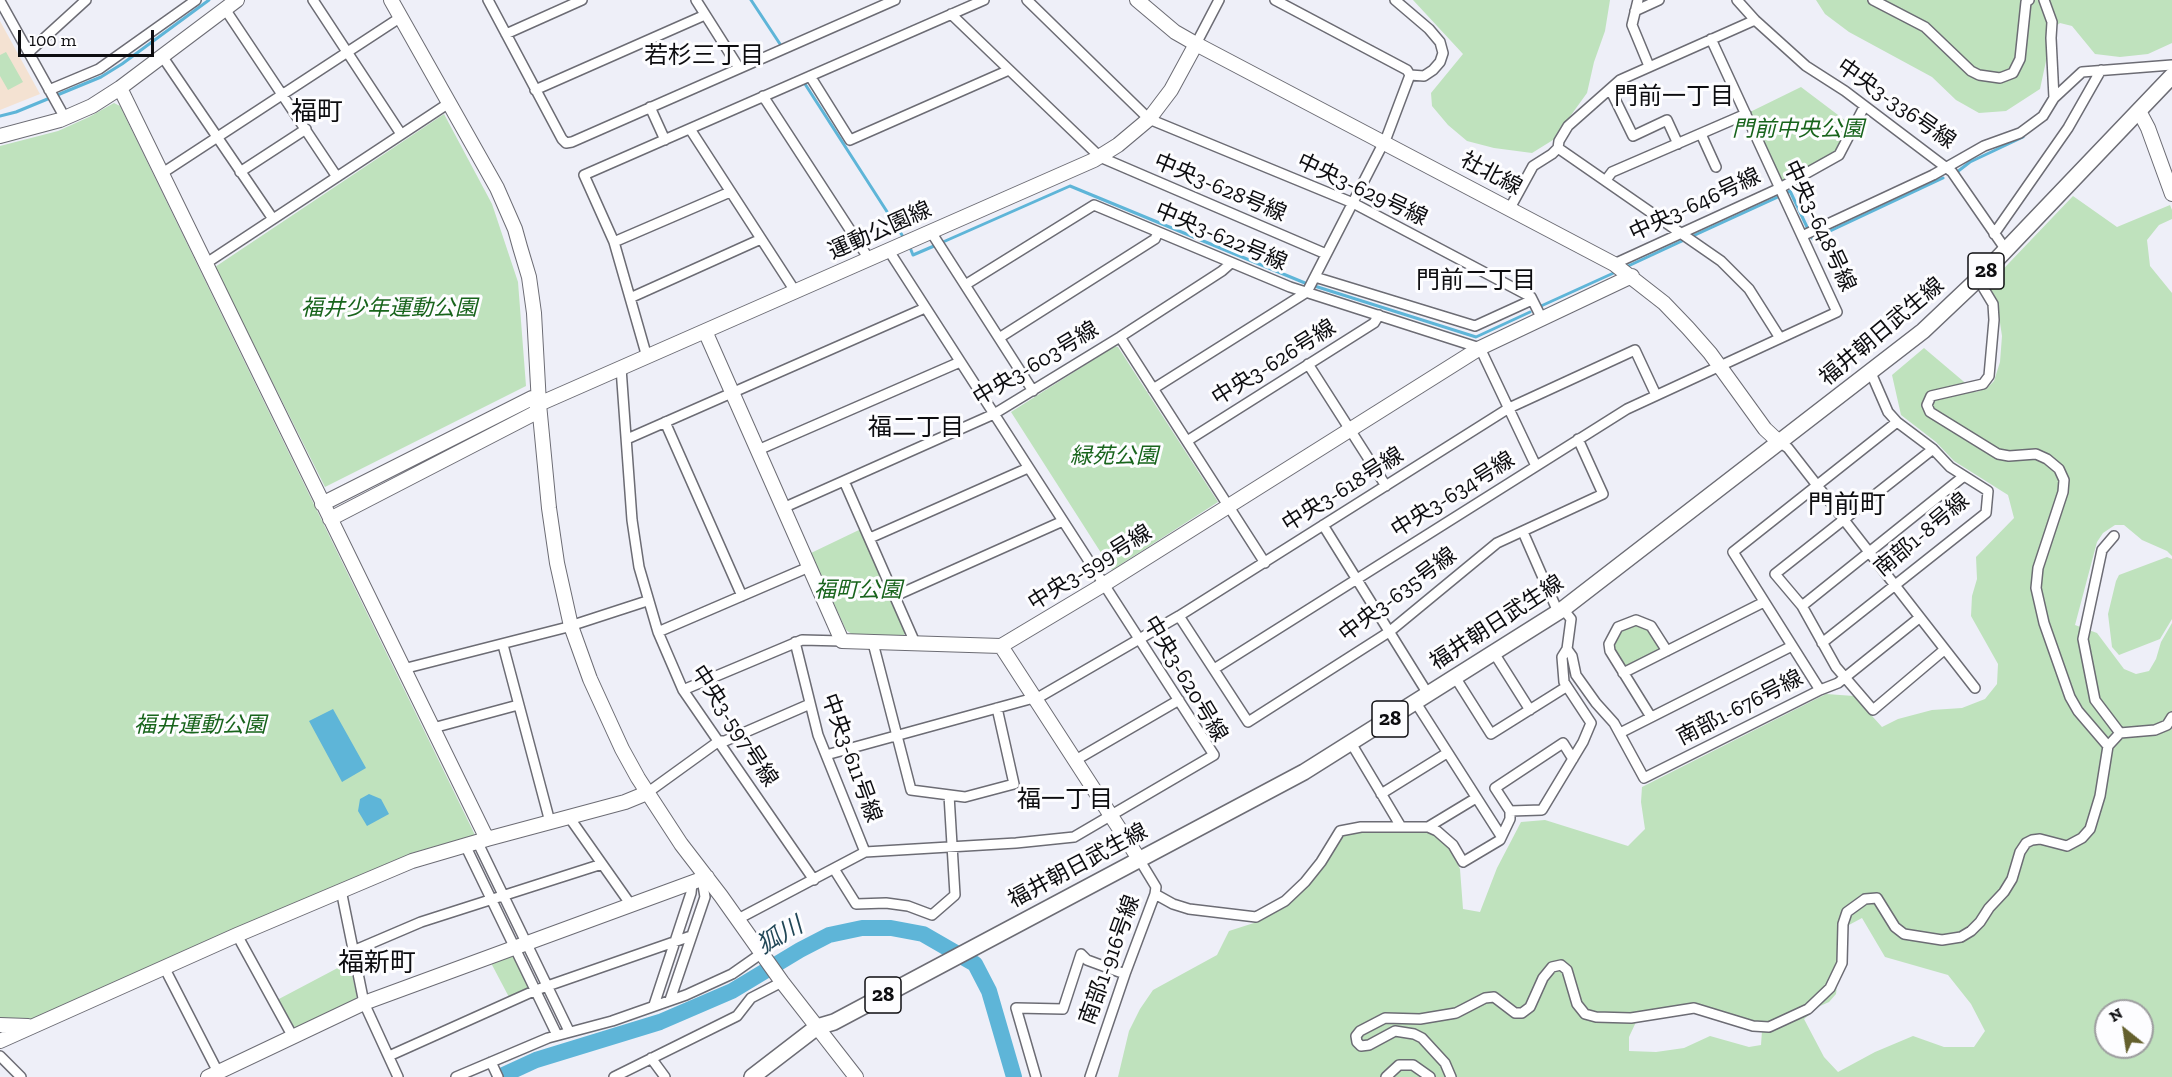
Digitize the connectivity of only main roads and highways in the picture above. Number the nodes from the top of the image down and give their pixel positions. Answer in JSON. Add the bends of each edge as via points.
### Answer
{"nodes":[{"id":1,"x":2172,"y":76,"type":"edge"},
{"id":2,"x":752,"y":1077,"type":"edge"}],
"edges":[{"from":1,"to":2,"type":"main road","name":"福井朝日武生線","number":"28","via":[[1978,279],[1923,331],[1560,610],[1294,777],[834,1022],[817,1027]]}]}
